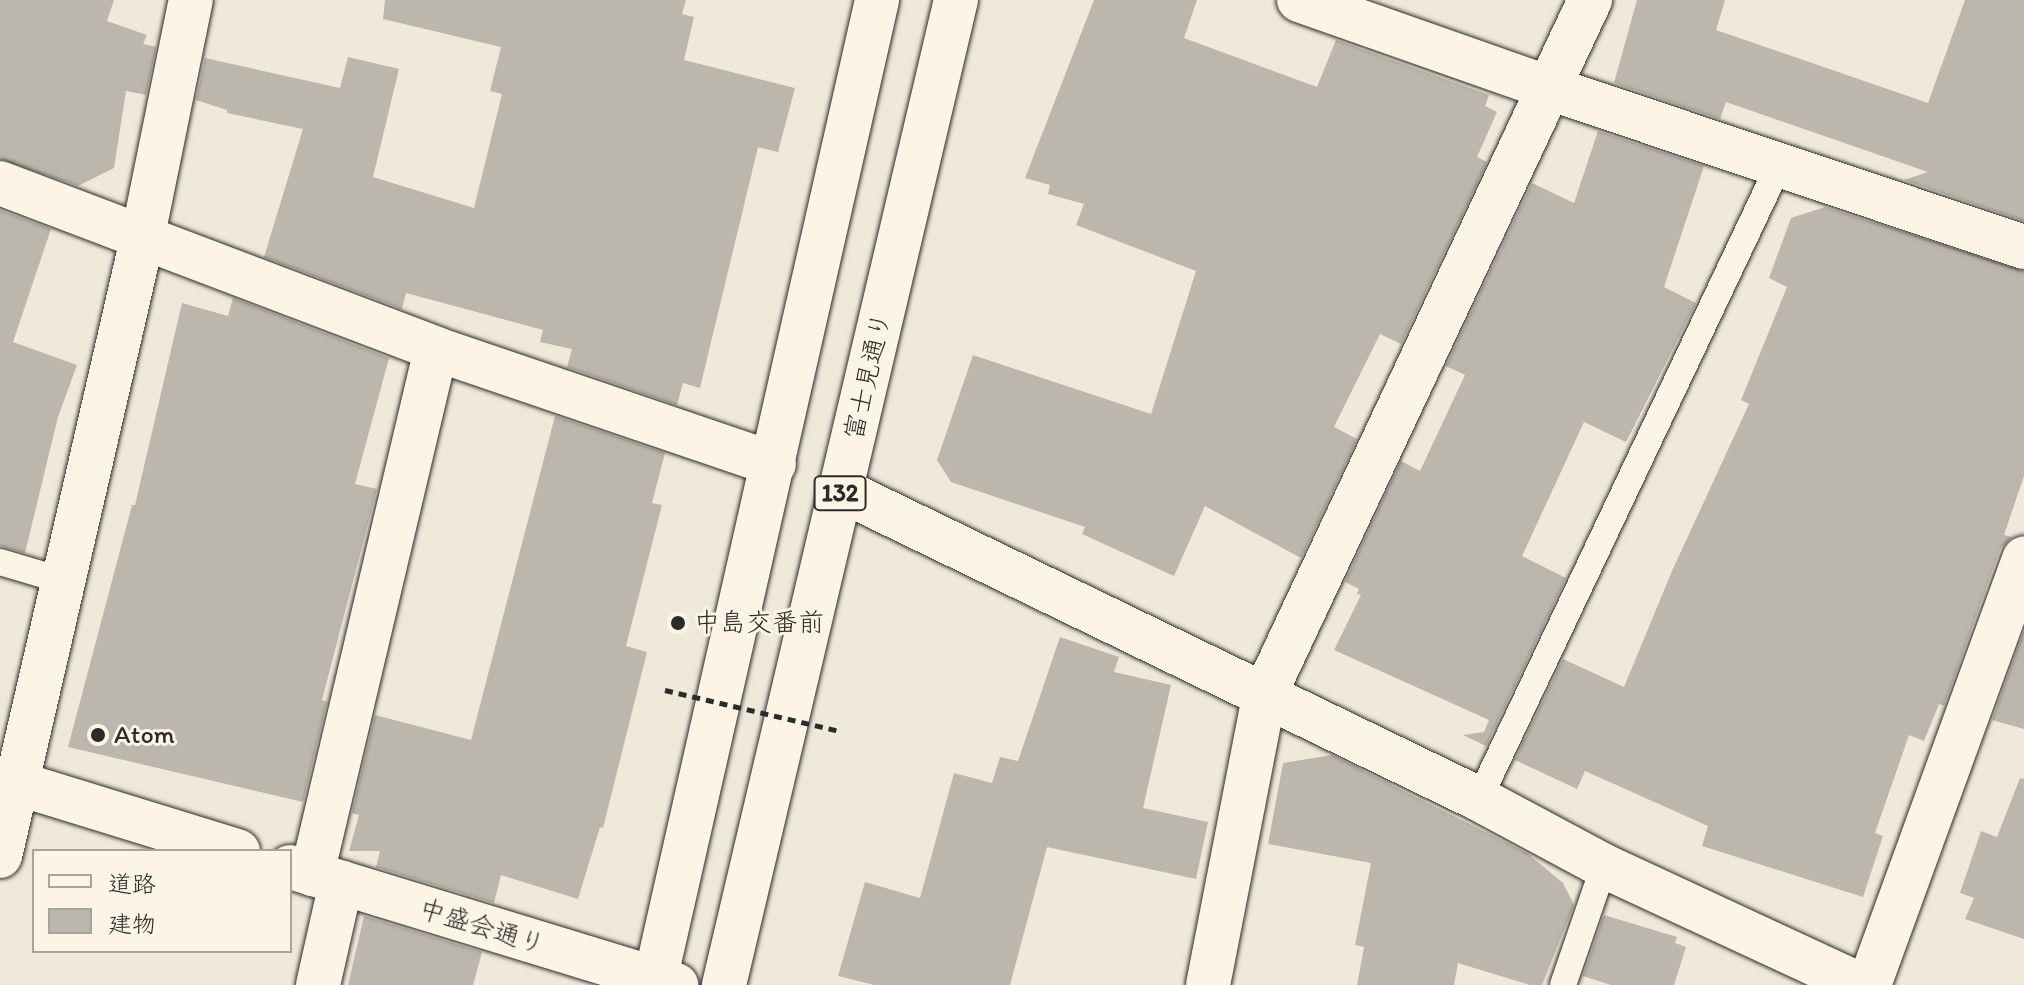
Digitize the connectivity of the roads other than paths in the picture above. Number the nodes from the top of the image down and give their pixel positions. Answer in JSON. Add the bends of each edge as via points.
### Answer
{"nodes":[{"id":1,"x":191,"y":0,"type":"edge"},
{"id":2,"x":877,"y":0,"type":"edge"},
{"id":3,"x":956,"y":0,"type":"edge"},
{"id":4,"x":1299,"y":0,"type":"edge"},
{"id":5,"x":1590,"y":0,"type":"edge"},
{"id":6,"x":1549,"y":88,"type":"junction"},
{"id":7,"x":1779,"y":165,"type":"junction"},
{"id":8,"x":0,"y":183,"type":"edge"},
{"id":9,"x":143,"y":235,"type":"junction"},
{"id":10,"x":2024,"y":247,"type":"edge"},
{"id":11,"x":436,"y":349,"type":"junction"},
{"id":12,"x":774,"y":464,"type":"junction"},
{"id":13,"x":841,"y":490,"type":"junction"},
{"id":14,"x":2024,"y":558,"type":"edge"},
{"id":15,"x":0,"y":562,"type":"edge"},
{"id":16,"x":64,"y":581,"type":"junction"},
{"id":17,"x":2012,"y":627,"type":"edge"},
{"id":18,"x":1264,"y":696,"type":"junction"},
{"id":19,"x":8,"y":780,"type":"edge"},
{"id":20,"x":1479,"y":799,"type":"junction"},
{"id":21,"x":232,"y":849,"type":"edge"},
{"id":22,"x":0,"y":856,"type":"edge"},
{"id":23,"x":1604,"y":866,"type":"junction"},
{"id":24,"x":314,"y":875,"type":"edge"},
{"id":25,"x":662,"y":983,"type":"edge"},
{"id":26,"x":318,"y":985,"type":"edge"},
{"id":27,"x":724,"y":985,"type":"edge"},
{"id":28,"x":1208,"y":985,"type":"edge"},
{"id":29,"x":1563,"y":985,"type":"edge"},
{"id":30,"x":1860,"y":985,"type":"edge"},
{"id":31,"x":1869,"y":985,"type":"edge"}],
"edges":[{"from":1,"to":9,"type":"main road"},
{"from":2,"to":12,"type":"main road"},
{"from":3,"to":13,"type":"main road","name":"富士見通り","number":"132"},
{"from":4,"to":6,"type":"main road"},
{"from":5,"to":6,"type":"main road"},
{"from":6,"to":7,"type":"main road"},
{"from":6,"to":18,"type":"main road"},
{"from":7,"to":10,"type":"main road"},
{"from":7,"to":20,"type":"lane"},
{"from":8,"to":9,"type":"main road"},
{"from":9,"to":11,"type":"main road"},
{"from":9,"to":16,"type":"main road"},
{"from":11,"to":12,"type":"main road"},
{"from":11,"to":24,"type":"main road"},
{"from":12,"to":25,"type":"main road"},
{"from":13,"to":18,"type":"main road"},
{"from":13,"to":27,"type":"main road","name":"富士見通り","number":"132"},
{"from":14,"to":17,"type":"main road"},
{"from":15,"to":16,"type":"lane"},
{"from":16,"to":19,"type":"main road"},
{"from":17,"to":31,"type":"main road"},
{"from":18,"to":20,"type":"main road"},
{"from":18,"to":28,"type":"main road"},
{"from":19,"to":21,"type":"main road"},
{"from":19,"to":22,"type":"main road"},
{"from":20,"to":23,"type":"main road"},
{"from":23,"to":29,"type":"lane"},
{"from":23,"to":30,"type":"main road"},
{"from":24,"to":25,"type":"main road","name":"中盛会通り"},
{"from":24,"to":26,"type":"main road"}]}
